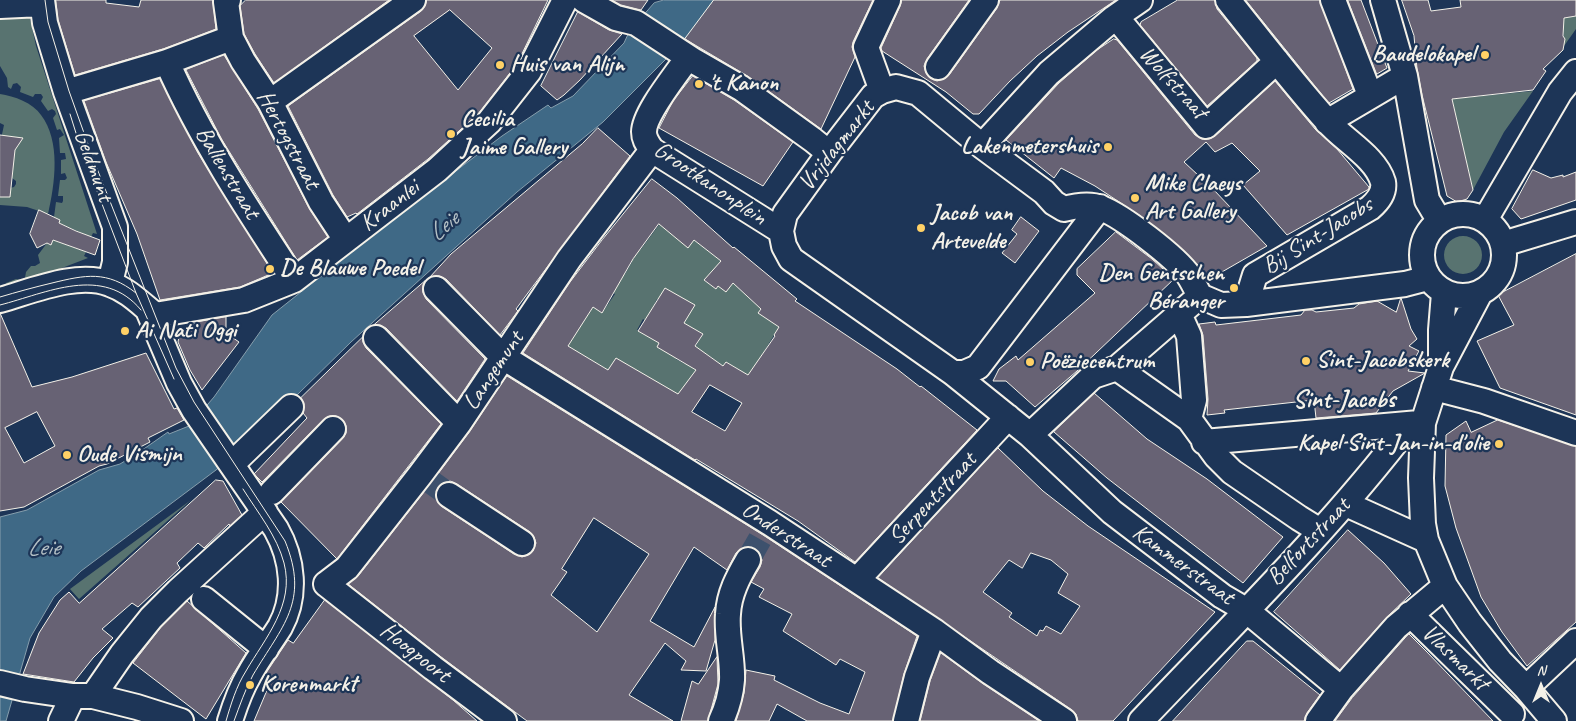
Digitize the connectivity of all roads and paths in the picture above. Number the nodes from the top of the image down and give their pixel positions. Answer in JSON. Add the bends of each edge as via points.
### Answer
{"nodes":[{"id":1,"x":228,"y":0,"type":"edge"},
{"id":2,"x":413,"y":0,"type":"edge"},
{"id":3,"x":565,"y":0,"type":"edge"},
{"id":4,"x":584,"y":0,"type":"edge"},
{"id":5,"x":888,"y":0,"type":"edge"},
{"id":6,"x":986,"y":0,"type":"edge"},
{"id":7,"x":1140,"y":0,"type":"edge"},
{"id":8,"x":1228,"y":0,"type":"edge"},
{"id":9,"x":1333,"y":0,"type":"edge"},
{"id":10,"x":1383,"y":0,"type":"edge"},
{"id":11,"x":42,"y":2,"type":"edge"},
{"id":12,"x":0,"y":6,"type":"edge"},
{"id":13,"x":1116,"y":17,"type":"junction"},
{"id":14,"x":231,"y":38,"type":"junction"},
{"id":15,"x":684,"y":54,"type":"junction"},
{"id":16,"x":1277,"y":61,"type":"junction"},
{"id":17,"x":167,"y":62,"type":"junction"},
{"id":18,"x":1576,"y":72,"type":"edge"},
{"id":19,"x":1404,"y":76,"type":"junction"},
{"id":20,"x":928,"y":80,"type":"junction"},
{"id":21,"x":882,"y":91,"type":"junction"},
{"id":22,"x":66,"y":92,"type":"junction"},
{"id":23,"x":1370,"y":95,"type":"junction"},
{"id":24,"x":270,"y":102,"type":"junction"},
{"id":25,"x":1327,"y":122,"type":"junction"},
{"id":26,"x":982,"y":146,"type":"junction"},
{"id":27,"x":652,"y":150,"type":"junction"},
{"id":28,"x":829,"y":153,"type":"junction"},
{"id":29,"x":1100,"y":207,"type":"junction"},
{"id":30,"x":1439,"y":220,"type":"junction"},
{"id":31,"x":1485,"y":220,"type":"junction"},
{"id":32,"x":1576,"y":222,"type":"edge"},
{"id":33,"x":781,"y":231,"type":"junction"},
{"id":34,"x":346,"y":240,"type":"junction"},
{"id":35,"x":1503,"y":244,"type":"junction"},
{"id":36,"x":294,"y":280,"type":"junction"},
{"id":37,"x":110,"y":283,"type":"junction"},
{"id":38,"x":1436,"y":285,"type":"junction"},
{"id":39,"x":436,"y":289,"type":"dead end"},
{"id":40,"x":1480,"y":293,"type":"junction"},
{"id":41,"x":1200,"y":296,"type":"junction"},
{"id":42,"x":0,"y":300,"type":"edge"},
{"id":43,"x":1246,"y":304,"type":"junction"},
{"id":44,"x":148,"y":310,"type":"junction"},
{"id":45,"x":1179,"y":314,"type":"junction"},
{"id":46,"x":376,"y":338,"type":"dead end"},
{"id":47,"x":503,"y":356,"type":"junction"},
{"id":48,"x":1117,"y":368,"type":"junction"},
{"id":49,"x":953,"y":373,"type":"junction"},
{"id":50,"x":1438,"y":377,"type":"junction"},
{"id":51,"x":290,"y":415,"type":"dead end"},
{"id":52,"x":1008,"y":417,"type":"junction"},
{"id":53,"x":1190,"y":419,"type":"junction"},
{"id":54,"x":460,"y":423,"type":"junction"},
{"id":55,"x":1417,"y":424,"type":"junction"},
{"id":56,"x":333,"y":429,"type":"dead end"},
{"id":57,"x":1576,"y":433,"type":"edge"},
{"id":58,"x":1030,"y":435,"type":"junction"},
{"id":59,"x":1204,"y":442,"type":"junction"},
{"id":60,"x":234,"y":467,"type":"junction"},
{"id":61,"x":433,"y":484,"type":"junction"},
{"id":62,"x":269,"y":502,"type":"junction"},
{"id":63,"x":1346,"y":504,"type":"junction"},
{"id":64,"x":1320,"y":531,"type":"junction"},
{"id":65,"x":1426,"y":540,"type":"junction"},
{"id":66,"x":522,"y":544,"type":"dead end"},
{"id":67,"x":748,"y":560,"type":"tunnel mouth"},
{"id":68,"x":857,"y":580,"type":"junction"},
{"id":69,"x":326,"y":584,"type":"junction"},
{"id":70,"x":292,"y":586,"type":"junction"},
{"id":71,"x":1445,"y":586,"type":"junction"},
{"id":72,"x":192,"y":593,"type":"junction"},
{"id":73,"x":1246,"y":610,"type":"junction"},
{"id":74,"x":1410,"y":614,"type":"junction"},
{"id":75,"x":934,"y":631,"type":"junction"},
{"id":76,"x":1576,"y":641,"type":"edge"},
{"id":77,"x":263,"y":653,"type":"junction"},
{"id":78,"x":0,"y":683,"type":"edge"},
{"id":79,"x":1341,"y":689,"type":"junction"},
{"id":80,"x":1530,"y":693,"type":"junction"},
{"id":81,"x":83,"y":696,"type":"junction"},
{"id":82,"x":1510,"y":717,"type":"edge"},
{"id":83,"x":230,"y":720,"type":"edge"},
{"id":84,"x":61,"y":721,"type":"edge"},
{"id":85,"x":181,"y":721,"type":"edge"},
{"id":86,"x":504,"y":721,"type":"edge"},
{"id":87,"x":722,"y":721,"type":"edge"},
{"id":88,"x":906,"y":721,"type":"edge"},
{"id":89,"x":1064,"y":721,"type":"edge"},
{"id":90,"x":1141,"y":721,"type":"edge"},
{"id":91,"x":1318,"y":721,"type":"edge"},
{"id":92,"x":1554,"y":721,"type":"edge"}],
"edges":[{"from":1,"to":14,"type":"street","name":"Hertogstraat"},
{"from":2,"to":24,"type":"street"},
{"from":3,"to":34,"type":"street","name":"Kraanlei","via":[[529,71],[489,122],[437,170]]},
{"from":4,"to":15,"type":"street","via":[[616,18],[636,23]]},
{"from":5,"to":21,"type":"street","via":[[866,47]]},
{"from":6,"to":20,"type":"street"},
{"from":7,"to":13,"type":"street"},
{"from":8,"to":16,"type":"street"},
{"from":9,"to":23,"type":"street"},
{"from":10,"to":19,"type":"street"},
{"from":11,"to":12,"type":"street","name":"Geldmunt"},
{"from":11,"to":22,"type":"street","name":"Geldmunt","via":[[45,23]]},
{"from":13,"to":16,"type":"street","name":"Wolfstraat","via":[[1206,126]]},
{"from":13,"to":26,"type":"street","via":[[1049,74]]},
{"from":14,"to":17,"type":"street"},
{"from":14,"to":24,"type":"street","name":"Hertogstraat"},
{"from":15,"to":27,"type":"street","name":"Grootkanonplein","via":[[646,122],[645,140]]},
{"from":15,"to":28,"type":"street","via":[[741,88]]},
{"from":16,"to":25,"type":"street"},
{"from":17,"to":22,"type":"street"},
{"from":17,"to":36,"type":"street","name":"Ballenstraat","via":[[184,101]]},
{"from":18,"to":31,"type":"street","via":[[1560,92]]},
{"from":19,"to":23,"type":"street"},
{"from":19,"to":30,"type":"street","via":[[1427,200]]},
{"from":20,"to":21,"type":"street","name":"Vrijdagmarkt"},
{"from":20,"to":26,"type":"street","name":"Vrijdagmarkt"},
{"from":21,"to":28,"type":"street","name":"Vrijdagmarkt","via":[[873,96]]},
{"from":22,"to":37,"type":"street","name":"Geldmunt","via":[[115,227],[115,262]]},
{"from":23,"to":25,"type":"street"},
{"from":24,"to":34,"type":"street","name":"Hertogstraat","via":[[321,202]]},
{"from":25,"to":43,"type":"street","name":"Bij Sint-Jacobs","via":[[1376,169],[1383,184],[1380,199],[1255,275]]},
{"from":26,"to":29,"type":"street","name":"Vrijdagmarkt","via":[[1064,209]]},
{"from":27,"to":33,"type":"street","name":"Grootkanonplein"},
{"from":27,"to":47,"type":"street","name":"Langemunt","via":[[569,259]]},
{"from":28,"to":33,"type":"street","name":"Vrijdagmarkt","via":[[786,214]]},
{"from":29,"to":41,"type":"street","via":[[1177,262]]},
{"from":29,"to":49,"type":"street","via":[[978,367],[964,373]]},
{"from":30,"to":31,"type":"street","via":[[1465,214]]},
{"from":30,"to":38,"type":"street","via":[[1425,237],[1421,251],[1422,265]]},
{"from":31,"to":35,"type":"street"},
{"from":32,"to":35,"type":"street"},
{"from":33,"to":49,"type":"street","via":[[791,259]]},
{"from":34,"to":36,"type":"street","name":"Kraanlei"},
{"from":35,"to":40,"type":"street","via":[[1504,264],[1495,281]]},
{"from":36,"to":44,"type":"street","name":"Kraanlei","via":[[244,300],[155,315]]},
{"from":37,"to":42,"type":"street","via":[[82,279]]},
{"from":37,"to":44,"type":"street"},
{"from":38,"to":40,"type":"street","name":"Bij Sint-Jacobs","via":[[1456,296]]},
{"from":38,"to":43,"type":"street","name":"Bij Sint-Jacobs","via":[[1405,284]]},
{"from":38,"to":50,"type":"street","via":[[1441,330]]},
{"from":39,"to":47,"type":"street","name":"Onderstraat"},
{"from":40,"to":50,"type":"street"},
{"from":41,"to":43,"type":"street","name":"Bij Sint-Jacobs","via":[[1221,305]]},
{"from":41,"to":45,"type":"street"},
{"from":44,"to":60,"type":"street","via":[[179,383]]},
{"from":45,"to":48,"type":"street"},
{"from":45,"to":53,"type":"street","via":[[1189,336],[1194,400]]},
{"from":46,"to":54,"type":"street"},
{"from":47,"to":54,"type":"street","name":"Langemunt"},
{"from":47,"to":68,"type":"street","name":"Onderstraat","via":[[767,528]]},
{"from":48,"to":53,"type":"street"},
{"from":48,"to":58,"type":"street","via":[[1093,376]]},
{"from":49,"to":52,"type":"street"},
{"from":50,"to":55,"type":"street","name":"Vlasmarkt"},
{"from":50,"to":57,"type":"street","via":[[1484,401]]},
{"from":51,"to":60,"type":"street"},
{"from":52,"to":58,"type":"street"},
{"from":52,"to":68,"type":"street","name":"Serpentstraat"},
{"from":53,"to":59,"type":"street"},
{"from":54,"to":61,"type":"street","name":"Langemunt"},
{"from":55,"to":59,"type":"street"},
{"from":55,"to":63,"type":"street","name":"Belfortstraat"},
{"from":55,"to":65,"type":"street","name":"Vlasmarkt"},
{"from":56,"to":62,"type":"street"},
{"from":58,"to":73,"type":"street","name":"Kammerstraat","via":[[1112,512],[1222,596]]},
{"from":59,"to":64,"type":"street","via":[[1232,472]]},
{"from":60,"to":62,"type":"street"},
{"from":61,"to":66,"type":"street"},
{"from":61,"to":69,"type":"street","name":"Langemunt","via":[[348,568]]},
{"from":62,"to":70,"type":"street","via":[[288,556]]},
{"from":62,"to":72,"type":"street"},
{"from":63,"to":64,"type":"street","name":"Belfortstraat"},
{"from":63,"to":65,"type":"street"},
{"from":64,"to":73,"type":"street","name":"Belfortstraat"},
{"from":65,"to":71,"type":"street","name":"Vlasmarkt"},
{"from":67,"to":87,"type":"street","via":[[730,600],[727,630],[732,680]]},
{"from":68,"to":75,"type":"street","name":"Onderstraat"},
{"from":69,"to":70,"type":"street"},
{"from":69,"to":86,"type":"street","name":"Hoogpoort"},
{"from":70,"to":77,"type":"street","via":[[281,624]]},
{"from":71,"to":74,"type":"street","name":"Vlasmarkt"},
{"from":71,"to":80,"type":"street","name":"Vlasmarkt","via":[[1500,661]]},
{"from":72,"to":77,"type":"street"},
{"from":72,"to":81,"type":"street","via":[[151,618]]},
{"from":73,"to":79,"type":"street","name":"Kammerstraat"},
{"from":73,"to":90,"type":"street","name":"Belfortstraat"},
{"from":74,"to":79,"type":"street"},
{"from":74,"to":82,"type":"street","name":"Vlasmarkt"},
{"from":75,"to":88,"type":"street","via":[[917,677]]},
{"from":75,"to":89,"type":"street","name":"Onderstraat"},
{"from":76,"to":80,"type":"street"},
{"from":77,"to":83,"type":"street","via":[[240,691]]},
{"from":78,"to":81,"type":"street"},
{"from":79,"to":91,"type":"street"},
{"from":80,"to":82,"type":"street","name":"Vlasmarkt"},
{"from":80,"to":92,"type":"street"},
{"from":81,"to":84,"type":"street"},
{"from":81,"to":85,"type":"street","via":[[137,707]]}]}
